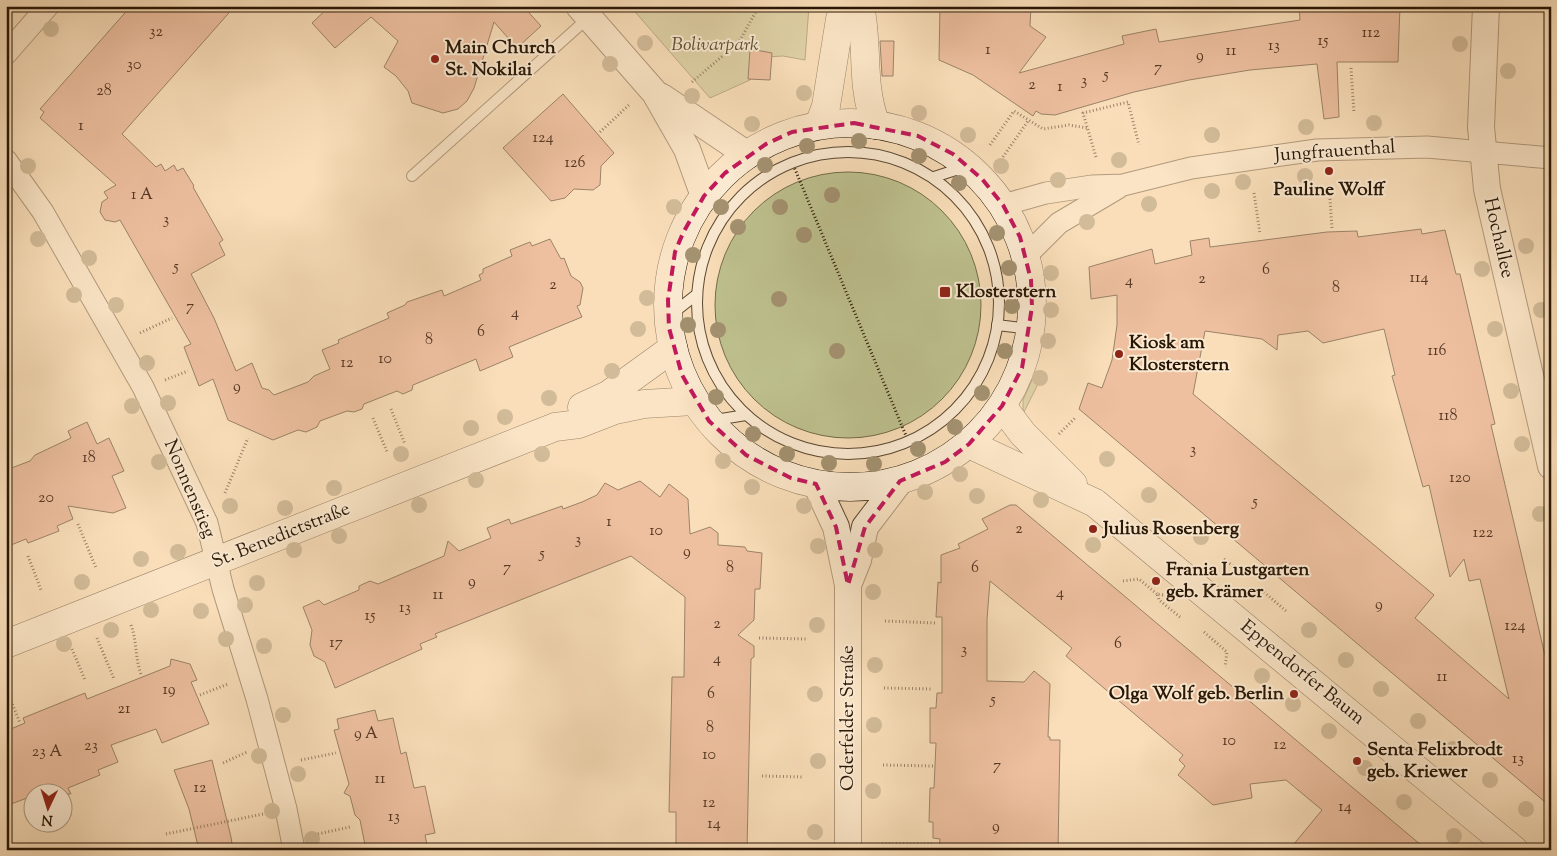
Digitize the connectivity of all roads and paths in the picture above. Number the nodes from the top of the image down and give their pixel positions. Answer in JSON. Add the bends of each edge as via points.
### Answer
{"nodes":[{"id":1,"x":48,"y":6,"type":"edge"},
{"id":2,"x":759,"y":6,"type":"edge"},
{"id":3,"x":845,"y":6,"type":"edge"},
{"id":4,"x":860,"y":6,"type":"edge"},
{"id":5,"x":1486,"y":6,"type":"edge"},
{"id":6,"x":584,"y":12,"type":"edge"},
{"id":7,"x":6,"y":54,"type":"edge"},
{"id":8,"x":1351,"y":68,"type":"dead end"},
{"id":9,"x":692,"y":82,"type":"dead end"},
{"id":10,"x":655,"y":93,"type":"junction"},
{"id":11,"x":630,"y":104,"type":"dead end"},
{"id":12,"x":1354,"y":114,"type":"dead end"},
{"id":13,"x":1028,"y":121,"type":"junction"},
{"id":14,"x":876,"y":125,"type":"junction"},
{"id":15,"x":819,"y":126,"type":"junction"},
{"id":16,"x":1087,"y":128,"type":"junction"},
{"id":17,"x":600,"y":132,"type":"dead end"},
{"id":18,"x":990,"y":145,"type":"dead end"},
{"id":19,"x":1139,"y":145,"type":"dead end"},
{"id":20,"x":1482,"y":152,"type":"junction"},
{"id":21,"x":748,"y":155,"type":"junction"},
{"id":22,"x":1003,"y":157,"type":"dead end"},
{"id":23,"x":1096,"y":158,"type":"dead end"},
{"id":24,"x":1551,"y":158,"type":"edge"},
{"id":25,"x":6,"y":160,"type":"edge"},
{"id":26,"x":792,"y":162,"type":"junction"},
{"id":27,"x":968,"y":166,"type":"junction"},
{"id":28,"x":412,"y":176,"type":"dead end"},
{"id":29,"x":934,"y":178,"type":"junction"},
{"id":30,"x":1123,"y":185,"type":"junction"},
{"id":31,"x":1329,"y":185,"type":"dead end"},
{"id":32,"x":1254,"y":193,"type":"dead end"},
{"id":33,"x":704,"y":196,"type":"junction"},
{"id":34,"x":1003,"y":205,"type":"junction"},
{"id":35,"x":1332,"y":228,"type":"dead end"},
{"id":36,"x":1260,"y":234,"type":"dead end"},
{"id":37,"x":1027,"y":255,"type":"junction"},
{"id":38,"x":696,"y":295,"type":"junction"},
{"id":39,"x":668,"y":317,"type":"junction"},
{"id":40,"x":172,"y":318,"type":"dead end"},
{"id":41,"x":997,"y":326,"type":"junction"},
{"id":42,"x":1031,"y":329,"type":"junction"},
{"id":43,"x":140,"y":333,"type":"dead end"},
{"id":44,"x":673,"y":348,"type":"junction"},
{"id":45,"x":188,"y":371,"type":"dead end"},
{"id":46,"x":163,"y":381,"type":"dead end"},
{"id":47,"x":1002,"y":406,"type":"junction"},
{"id":48,"x":392,"y":410,"type":"dead end"},
{"id":49,"x":702,"y":411,"type":"junction"},
{"id":50,"x":746,"y":415,"type":"junction"},
{"id":51,"x":374,"y":418,"type":"dead end"},
{"id":52,"x":555,"y":427,"type":"junction"},
{"id":53,"x":248,"y":438,"type":"dead end"},
{"id":54,"x":909,"y":443,"type":"junction"},
{"id":55,"x":405,"y":444,"type":"dead end"},
{"id":56,"x":969,"y":444,"type":"junction"},
{"id":57,"x":387,"y":452,"type":"dead end"},
{"id":58,"x":1551,"y":466,"type":"edge"},
{"id":59,"x":900,"y":481,"type":"junction"},
{"id":60,"x":816,"y":484,"type":"junction"},
{"id":61,"x":225,"y":493,"type":"dead end"},
{"id":62,"x":1088,"y":499,"type":"junction"},
{"id":63,"x":78,"y":524,"type":"dead end"},
{"id":64,"x":28,"y":556,"type":"dead end"},
{"id":65,"x":1224,"y":559,"type":"dead end"},
{"id":66,"x":217,"y":562,"type":"junction"},
{"id":67,"x":96,"y":568,"type":"dead end"},
{"id":68,"x":1243,"y":574,"type":"dead end"},
{"id":69,"x":1123,"y":581,"type":"dead end"},
{"id":70,"x":848,"y":585,"type":"junction"},
{"id":71,"x":41,"y":590,"type":"dead end"},
{"id":72,"x":1264,"y":592,"type":"dead end"},
{"id":73,"x":1157,"y":594,"type":"junction"},
{"id":74,"x":1164,"y":595,"type":"dead end"},
{"id":75,"x":6,"y":597,"type":"edge"},
{"id":76,"x":8,"y":602,"type":"dead end"},
{"id":77,"x":1286,"y":611,"type":"dead end"},
{"id":78,"x":1180,"y":616,"type":"dead end"},
{"id":79,"x":885,"y":621,"type":"dead end"},
{"id":80,"x":936,"y":622,"type":"dead end"},
{"id":81,"x":131,"y":625,"type":"dead end"},
{"id":82,"x":1204,"y":632,"type":"dead end"},
{"id":83,"x":97,"y":638,"type":"dead end"},
{"id":84,"x":758,"y":638,"type":"dead end"},
{"id":85,"x":806,"y":638,"type":"dead end"},
{"id":86,"x":6,"y":644,"type":"edge"},
{"id":87,"x":72,"y":649,"type":"dead end"},
{"id":88,"x":1225,"y":667,"type":"dead end"},
{"id":89,"x":141,"y":674,"type":"dead end"},
{"id":90,"x":114,"y":679,"type":"dead end"},
{"id":91,"x":85,"y":680,"type":"dead end"},
{"id":92,"x":233,"y":682,"type":"dead end"},
{"id":93,"x":6,"y":688,"type":"edge"},
{"id":94,"x":884,"y":688,"type":"dead end"},
{"id":95,"x":932,"y":689,"type":"dead end"},
{"id":96,"x":200,"y":695,"type":"dead end"},
{"id":97,"x":6,"y":720,"type":"edge"},
{"id":98,"x":20,"y":722,"type":"dead end"},
{"id":99,"x":9,"y":726,"type":"dead end"},
{"id":100,"x":252,"y":749,"type":"dead end"},
{"id":101,"x":336,"y":753,"type":"dead end"},
{"id":102,"x":302,"y":760,"type":"dead end"},
{"id":103,"x":223,"y":763,"type":"dead end"},
{"id":104,"x":883,"y":765,"type":"dead end"},
{"id":105,"x":934,"y":766,"type":"dead end"},
{"id":106,"x":762,"y":776,"type":"dead end"},
{"id":107,"x":804,"y":776,"type":"dead end"},
{"id":108,"x":266,"y":814,"type":"dead end"},
{"id":109,"x":350,"y":827,"type":"dead end"},
{"id":110,"x":166,"y":834,"type":"dead end"},
{"id":111,"x":318,"y":834,"type":"dead end"},
{"id":112,"x":882,"y":844,"type":"dead end"},
{"id":113,"x":932,"y":844,"type":"dead end"},
{"id":114,"x":294,"y":850,"type":"edge"},
{"id":115,"x":848,"y":850,"type":"edge"},
{"id":116,"x":1514,"y":850,"type":"edge"}],
"edges":[{"from":1,"to":7,"type":"street"},
{"from":2,"to":9,"type":"path","via":[[739,42]]},
{"from":3,"to":15,"type":"main road","via":[[826,106]]},
{"from":4,"to":14,"type":"main road","via":[[866,95]]},
{"from":5,"to":20,"type":"street","name":"Hochallee"},
{"from":6,"to":10,"type":"street"},
{"from":6,"to":28,"type":"lane"},
{"from":8,"to":12,"type":"path"},
{"from":10,"to":21,"type":"street"},
{"from":10,"to":33,"type":"street","via":[[687,149]]},
{"from":11,"to":17,"type":"path"},
{"from":13,"to":16,"type":"path","via":[[1043,129],[1069,125]]},
{"from":13,"to":18,"type":"path","via":[[1014,111]]},
{"from":13,"to":22,"type":"path"},
{"from":14,"to":15,"type":"main road"},
{"from":14,"to":27,"type":"main road","via":[[936,144]]},
{"from":15,"to":21,"type":"main road","via":[[779,138]]},
{"from":16,"to":19,"type":"path","via":[[1083,113],[1128,102]]},
{"from":16,"to":23,"type":"path"},
{"from":20,"to":24,"type":"street","name":"Jungfrauenthal"},
{"from":20,"to":30,"type":"street","name":"Jungfrauenthal","via":[[1427,147],[1317,150],[1191,168]]},
{"from":20,"to":58,"type":"street","name":"Hochallee","via":[[1495,225]]},
{"from":21,"to":33,"type":"main road","via":[[725,173]]},
{"from":25,"to":66,"type":"street","name":"Nonnenstieg","via":[[43,212],[144,387],[207,523]]},
{"from":26,"to":29,"type":"lane","via":[[808,156],[848,150],[895,160]]},
{"from":26,"to":38,"type":"lane","via":[[751,186],[721,220],[706,249]]},
{"from":26,"to":54,"type":"path"},
{"from":27,"to":29,"type":"lane"},
{"from":27,"to":34,"type":"main road"},
{"from":29,"to":41,"type":"lane","via":[[968,210],[987,242],[999,296]]},
{"from":30,"to":34,"type":"street","name":"Jungfrauenthal","via":[[1046,193]]},
{"from":30,"to":37,"type":"street","name":"Jungfrauenthal","via":[[1059,224]]},
{"from":31,"to":35,"type":"path"},
{"from":32,"to":36,"type":"path"},
{"from":33,"to":39,"type":"main road","via":[[675,252]]},
{"from":34,"to":37,"type":"main road","via":[[1014,222]]},
{"from":37,"to":42,"type":"main road","via":[[1031,280]]},
{"from":38,"to":39,"type":"lane"},
{"from":38,"to":50,"type":"lane","via":[[698,325],[711,370],[721,387]]},
{"from":39,"to":44,"type":"main road"},
{"from":40,"to":43,"type":"path"},
{"from":41,"to":42,"type":"lane"},
{"from":41,"to":54,"type":"lane","via":[[983,364],[962,402],[940,424]]},
{"from":42,"to":47,"type":"main road","via":[[1022,368]]},
{"from":44,"to":49,"type":"main road","via":[[682,375]]},
{"from":44,"to":52,"type":"main road","name":"St. Benedictstraße","via":[[614,390],[574,411]]},
{"from":45,"to":46,"type":"path"},
{"from":47,"to":56,"type":"main road"},
{"from":47,"to":62,"type":"main road","name":"Eppendorfer Baum","via":[[1023,434]]},
{"from":48,"to":55,"type":"path"},
{"from":49,"to":50,"type":"lane"},
{"from":49,"to":52,"type":"main road","name":"St. Benedictstraße","via":[[644,404],[615,410],[580,424]]},
{"from":49,"to":60,"type":"main road","via":[[746,455],[791,478]]},
{"from":50,"to":54,"type":"lane","via":[[796,446],[841,456],[876,454]]},
{"from":51,"to":57,"type":"path"},
{"from":52,"to":66,"type":"main road","name":"St. Benedictstraße"},
{"from":53,"to":61,"type":"path"},
{"from":56,"to":59,"type":"main road","via":[[945,462]]},
{"from":56,"to":62,"type":"main road","name":"Eppendorfer Baum"},
{"from":59,"to":60,"type":"main road","via":[[859,488]]},
{"from":59,"to":70,"type":"street","name":"Oderfelder Straße","via":[[865,527],[858,560]]},
{"from":60,"to":70,"type":"street","name":"Oderfelder Straße","via":[[836,527]]},
{"from":62,"to":116,"type":"main road","name":"Eppendorfer Baum"},
{"from":63,"to":67,"type":"path"},
{"from":64,"to":71,"type":"path"},
{"from":65,"to":68,"type":"path"},
{"from":66,"to":86,"type":"main road","name":"St. Benedictstraße"},
{"from":66,"to":114,"type":"street","name":"Nonnenstieg","via":[[286,808]]},
{"from":69,"to":73,"type":"path","via":[[1139,578]]},
{"from":70,"to":115,"type":"street","name":"Oderfelder Straße"},
{"from":72,"to":77,"type":"path"},
{"from":73,"to":74,"type":"path"},
{"from":73,"to":78,"type":"path","via":[[1159,600]]},
{"from":75,"to":76,"type":"path"},
{"from":79,"to":80,"type":"path"},
{"from":81,"to":89,"type":"path"},
{"from":82,"to":88,"type":"path","via":[[1228,652]]},
{"from":83,"to":90,"type":"path"},
{"from":84,"to":85,"type":"path"},
{"from":87,"to":91,"type":"path"},
{"from":92,"to":96,"type":"path"},
{"from":93,"to":98,"type":"path"},
{"from":94,"to":95,"type":"path"},
{"from":97,"to":99,"type":"path"},
{"from":100,"to":103,"type":"path"},
{"from":101,"to":102,"type":"path"},
{"from":104,"to":105,"type":"path"},
{"from":106,"to":107,"type":"path"},
{"from":108,"to":110,"type":"path"},
{"from":109,"to":111,"type":"path"},
{"from":112,"to":113,"type":"path"}]}
